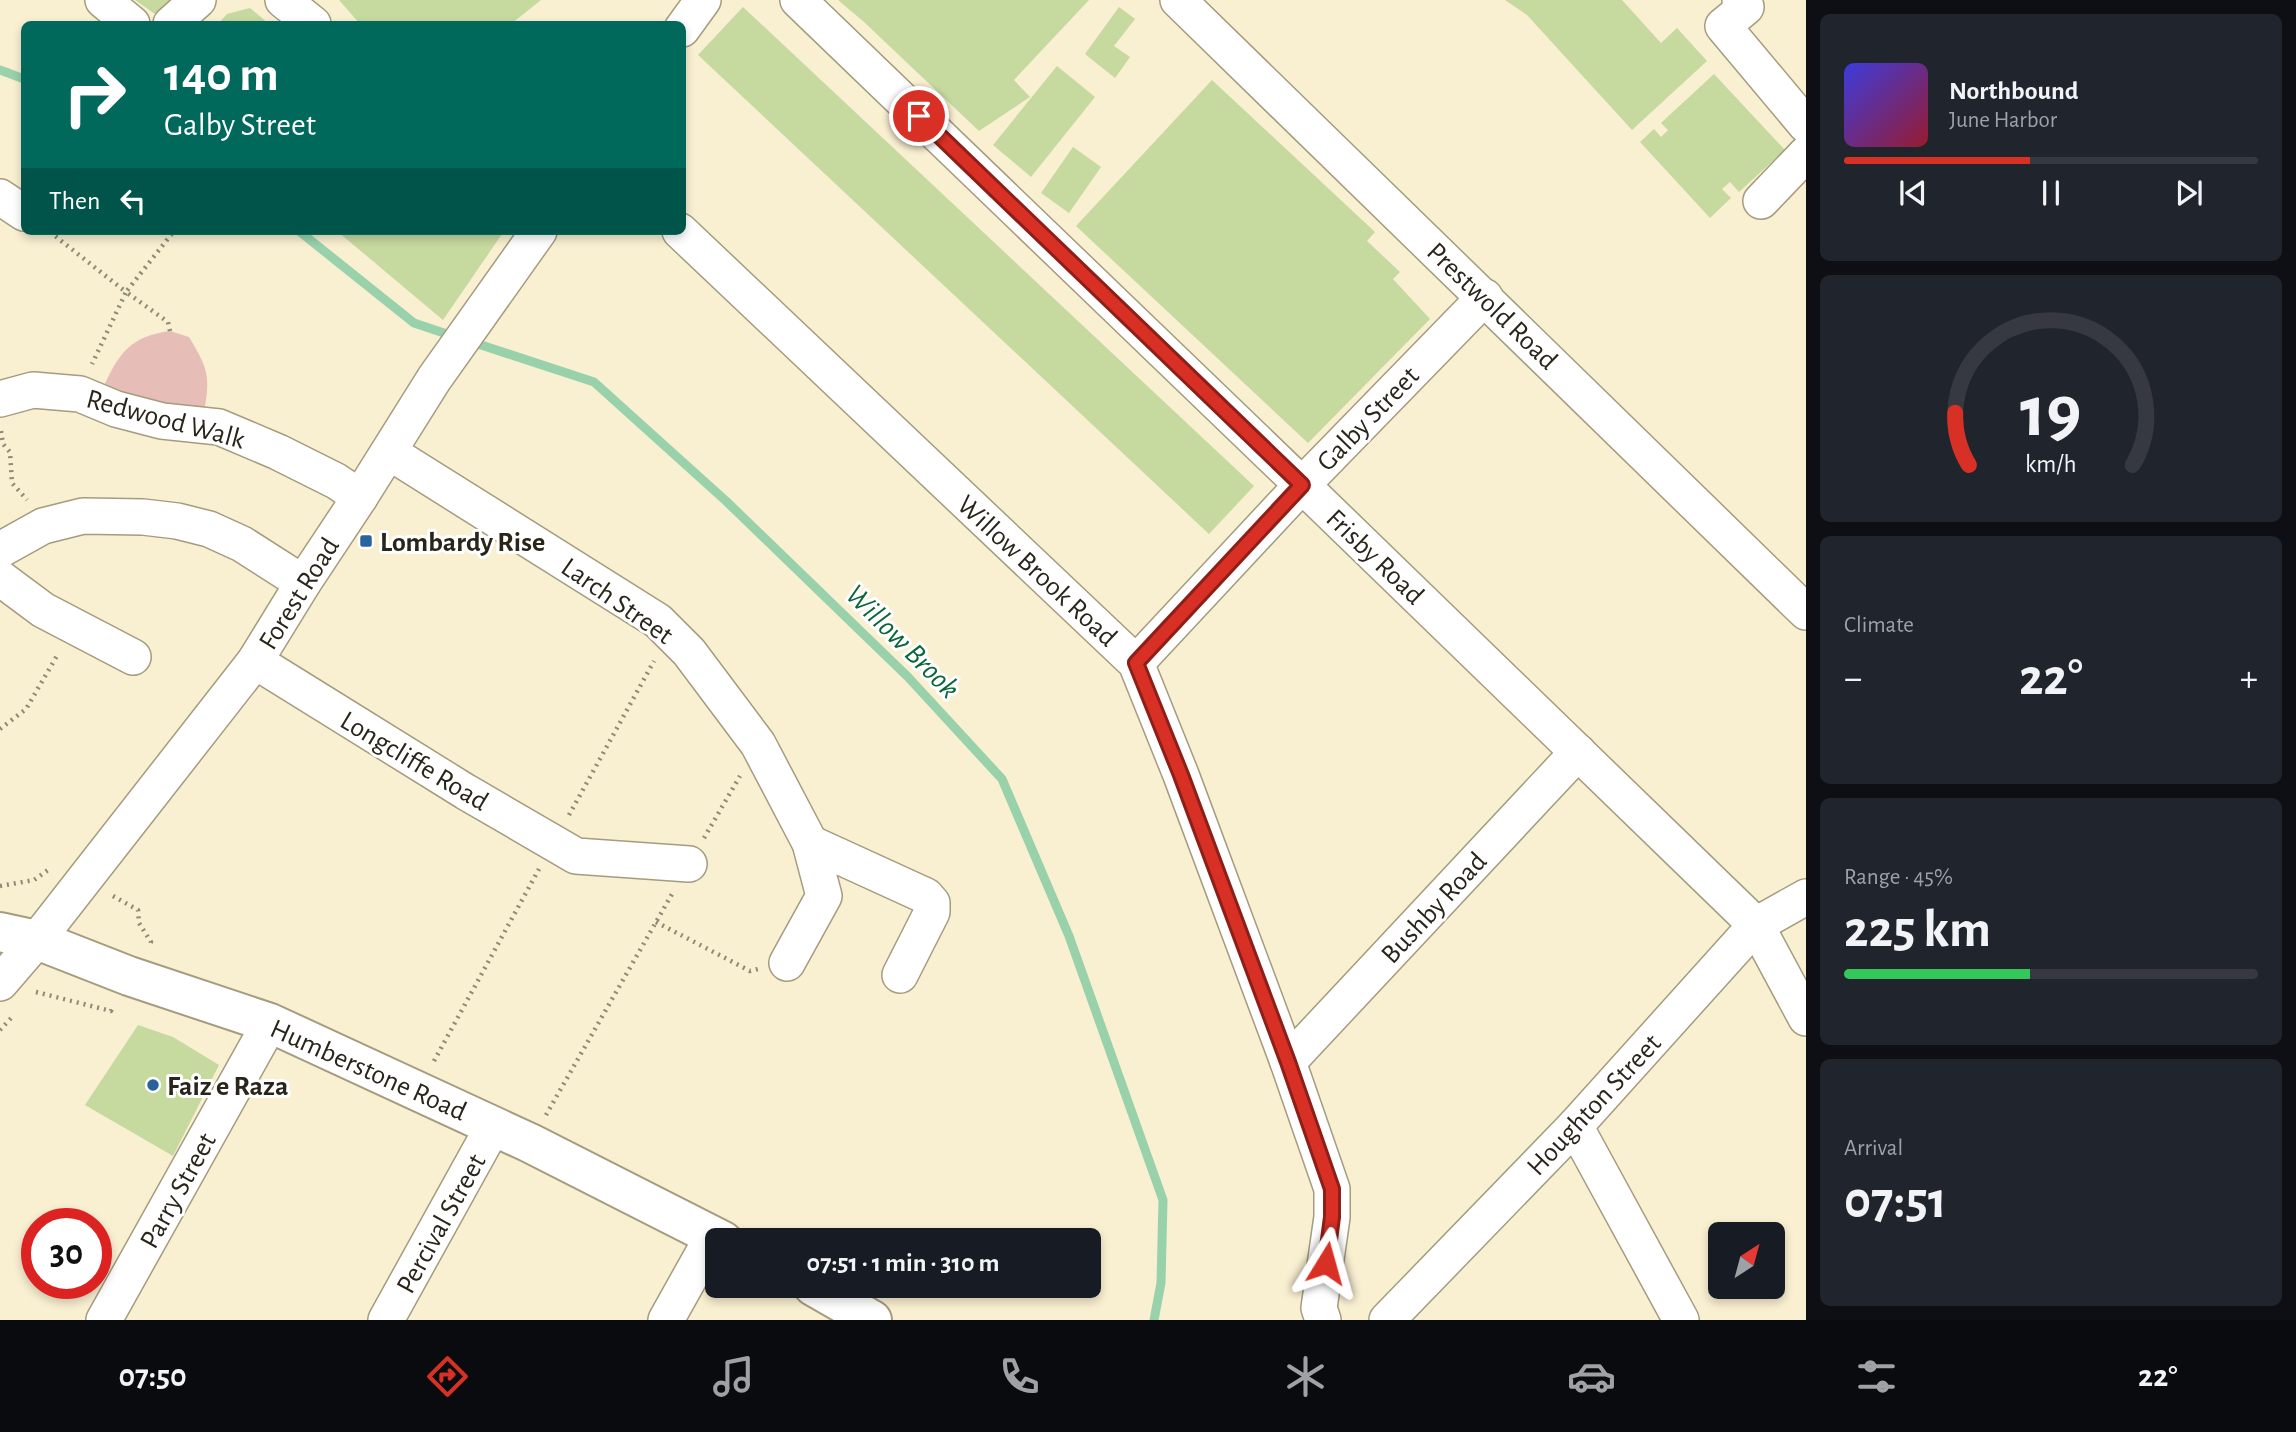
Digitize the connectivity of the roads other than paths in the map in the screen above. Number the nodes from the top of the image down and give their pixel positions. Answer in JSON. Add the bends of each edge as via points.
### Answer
{"nodes":[{"id":1,"x":103,"y":0,"type":"edge"},
{"id":2,"x":198,"y":0,"type":"edge"},
{"id":3,"x":283,"y":0,"type":"edge"},
{"id":4,"x":703,"y":0,"type":"edge"},
{"id":5,"x":798,"y":0,"type":"edge"},
{"id":6,"x":1178,"y":0,"type":"edge"},
{"id":7,"x":1740,"y":0,"type":"edge"},
{"id":8,"x":128,"y":21,"type":"edge"},
{"id":9,"x":174,"y":21,"type":"edge"},
{"id":10,"x":309,"y":21,"type":"edge"},
{"id":11,"x":686,"y":23,"type":"edge"},
{"id":12,"x":1806,"y":125,"type":"edge"},
{"id":13,"x":1806,"y":154,"type":"edge"},
{"id":14,"x":0,"y":198,"type":"edge"},
{"id":15,"x":1761,"y":201,"type":"dead end"},
{"id":16,"x":21,"y":211,"type":"edge"},
{"id":17,"x":536,"y":235,"type":"edge"},
{"id":18,"x":684,"y":235,"type":"edge"},
{"id":19,"x":1485,"y":297,"type":"junction"},
{"id":20,"x":0,"y":399,"type":"edge"},
{"id":21,"x":388,"y":452,"type":"junction"},
{"id":22,"x":1302,"y":485,"type":"junction"},
{"id":23,"x":360,"y":497,"type":"junction"},
{"id":24,"x":0,"y":550,"type":"edge"},
{"id":25,"x":0,"y":579,"type":"edge"},
{"id":26,"x":303,"y":583,"type":"junction"},
{"id":27,"x":1806,"y":611,"type":"edge"},
{"id":28,"x":133,"y":657,"type":"dead end"},
{"id":29,"x":255,"y":662,"type":"junction"},
{"id":30,"x":1136,"y":663,"type":"junction"},
{"id":31,"x":1578,"y":752,"type":"junction"},
{"id":32,"x":810,"y":843,"type":"junction"},
{"id":33,"x":689,"y":864,"type":"road end"},
{"id":34,"x":1806,"y":897,"type":"edge"},
{"id":35,"x":1756,"y":925,"type":"junction"},
{"id":36,"x":0,"y":932,"type":"edge"},
{"id":37,"x":37,"y":940,"type":"junction"},
{"id":38,"x":788,"y":963,"type":"road end"},
{"id":39,"x":900,"y":975,"type":"dead end"},
{"id":40,"x":0,"y":983,"type":"edge"},
{"id":41,"x":1806,"y":1018,"type":"edge"},
{"id":42,"x":271,"y":1023,"type":"junction"},
{"id":43,"x":1288,"y":1062,"type":"junction"},
{"id":44,"x":494,"y":1125,"type":"junction"},
{"id":45,"x":1575,"y":1126,"type":"junction"},
{"id":46,"x":705,"y":1231,"type":"edge"},
{"id":47,"x":705,"y":1258,"type":"edge"},
{"id":48,"x":834,"y":1298,"type":"edge"},
{"id":49,"x":104,"y":1320,"type":"edge"},
{"id":50,"x":386,"y":1320,"type":"edge"},
{"id":51,"x":666,"y":1320,"type":"edge"},
{"id":52,"x":872,"y":1320,"type":"edge"},
{"id":53,"x":1323,"y":1320,"type":"edge"},
{"id":54,"x":1387,"y":1320,"type":"edge"},
{"id":55,"x":1681,"y":1320,"type":"edge"}],
"edges":[{"from":1,"to":8,"type":"street"},
{"from":2,"to":9,"type":"street"},
{"from":3,"to":10,"type":"street"},
{"from":4,"to":11,"type":"street"},
{"from":5,"to":22,"type":"street","name":"Frisby Road"},
{"from":6,"to":19,"type":"street","name":"Prestwold Road"},
{"from":7,"to":12,"type":"street","via":[[1746,7],[1723,26]]},
{"from":13,"to":15,"type":"street"},
{"from":14,"to":16,"type":"street"},
{"from":17,"to":21,"type":"street","name":"Forest Road"},
{"from":18,"to":30,"type":"street","name":"Willow Brook Road"},
{"from":19,"to":22,"type":"street","name":"Galby Street"},
{"from":19,"to":27,"type":"street","name":"Prestwold Road"},
{"from":20,"to":23,"type":"street","name":"Redwood Walk","via":[[33,390],[80,394],[162,421],[219,427],[278,452]]},
{"from":21,"to":23,"type":"street","name":"Forest Road"},
{"from":21,"to":32,"type":"street","name":"Larch Street","via":[[658,621],[689,652],[758,744]]},
{"from":22,"to":30,"type":"street","name":"Galby Street"},
{"from":22,"to":31,"type":"street","name":"Frisby Road"},
{"from":23,"to":26,"type":"street","name":"Forest Road"},
{"from":24,"to":26,"type":"street","via":[[43,526],[83,516],[143,517],[209,529]]},
{"from":25,"to":28,"type":"street","via":[[43,610]]},
{"from":26,"to":29,"type":"street","name":"Forest Road"},
{"from":29,"to":33,"type":"street","name":"Longcliffe Road","via":[[576,856]]},
{"from":29,"to":37,"type":"street","name":"Forest Road"},
{"from":30,"to":43,"type":"street","name":"Willow Brook Road"},
{"from":31,"to":35,"type":"street","name":"Frisby Road"},
{"from":31,"to":43,"type":"street","name":"Bushby Road"},
{"from":32,"to":38,"type":"street","name":"Larch Street","via":[[824,896]]},
{"from":32,"to":39,"type":"street","via":[[926,896],[932,903],[932,912]]},
{"from":34,"to":35,"type":"street","name":"Houghton Street"},
{"from":35,"to":41,"type":"street","name":"Frisby Road"},
{"from":35,"to":45,"type":"street","name":"Houghton Street"},
{"from":36,"to":37,"type":"main road","name":"Humberstone Road"},
{"from":37,"to":40,"type":"street","name":"Forest Road"},
{"from":37,"to":42,"type":"main road","name":"Humberstone Road"},
{"from":42,"to":44,"type":"main road","name":"Humberstone Road"},
{"from":42,"to":49,"type":"street","name":"Parry Street"},
{"from":43,"to":53,"type":"street","name":"Willow Brook Road","via":[[1332,1189],[1319,1308]]},
{"from":44,"to":46,"type":"main road","name":"Humberstone Road"},
{"from":44,"to":50,"type":"street","name":"Percival Street"},
{"from":45,"to":54,"type":"street","name":"Houghton Street"},
{"from":45,"to":55,"type":"street"},
{"from":47,"to":51,"type":"street"},
{"from":48,"to":52,"type":"main road"}]}
